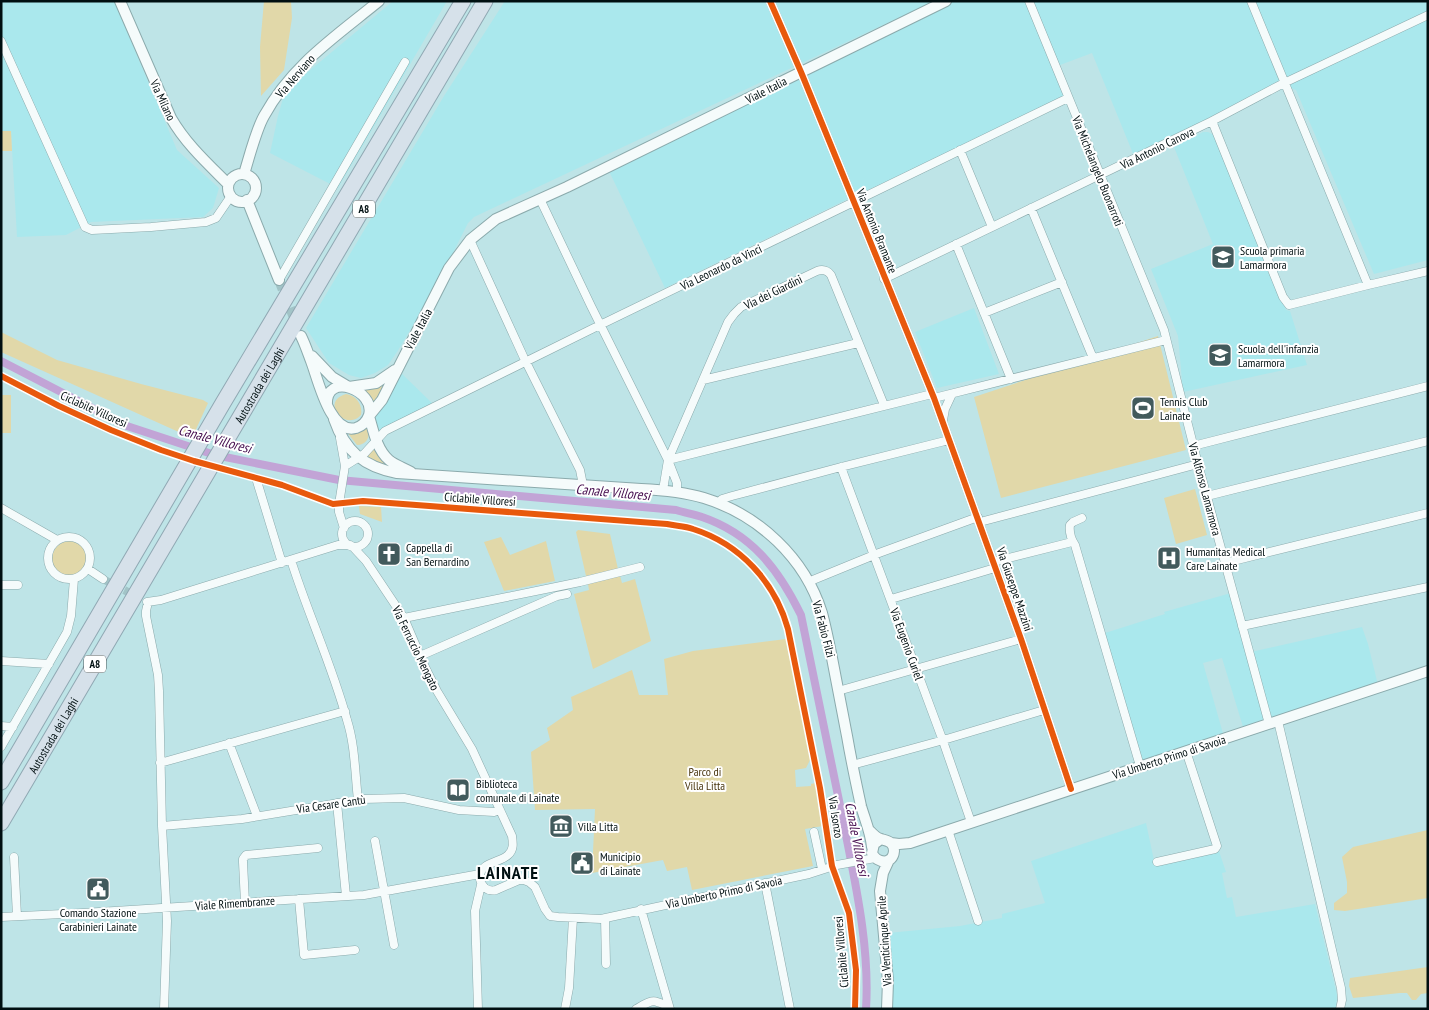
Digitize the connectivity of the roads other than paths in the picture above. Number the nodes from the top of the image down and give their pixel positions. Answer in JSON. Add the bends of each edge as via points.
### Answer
{"nodes":[{"id":1,"x":120,"y":1,"type":"edge"},
{"id":2,"x":379,"y":1,"type":"edge"},
{"id":3,"x":458,"y":1,"type":"edge"},
{"id":4,"x":463,"y":1,"type":"edge"},
{"id":5,"x":485,"y":1,"type":"edge"},
{"id":6,"x":770,"y":1,"type":"edge"},
{"id":7,"x":946,"y":1,"type":"edge"},
{"id":8,"x":1029,"y":1,"type":"edge"},
{"id":9,"x":1251,"y":1,"type":"edge"},
{"id":10,"x":930,"y":5,"type":"edge"},
{"id":11,"x":1428,"y":14,"type":"edge"},
{"id":12,"x":439,"y":40,"type":"junction"},
{"id":13,"x":1,"y":41,"type":"edge"},
{"id":14,"x":405,"y":62,"type":"dead end"},
{"id":15,"x":801,"y":72,"type":"junction"},
{"id":16,"x":1284,"y":83,"type":"junction"},
{"id":17,"x":1068,"y":98,"type":"junction"},
{"id":18,"x":1212,"y":122,"type":"junction"},
{"id":19,"x":960,"y":150,"type":"junction"},
{"id":20,"x":244,"y":174,"type":"junction"},
{"id":21,"x":1100,"y":175,"type":"junction"},
{"id":22,"x":228,"y":184,"type":"junction"},
{"id":23,"x":231,"y":196,"type":"junction"},
{"id":24,"x":544,"y":198,"type":"junction"},
{"id":25,"x":247,"y":200,"type":"junction"},
{"id":26,"x":854,"y":203,"type":"junction"},
{"id":27,"x":1031,"y":208,"type":"junction"},
{"id":28,"x":992,"y":227,"type":"junction"},
{"id":29,"x":470,"y":240,"type":"junction"},
{"id":30,"x":956,"y":244,"type":"junction"},
{"id":31,"x":1428,"y":271,"type":"edge"},
{"id":32,"x":884,"y":279,"type":"junction"},
{"id":33,"x":278,"y":280,"type":"joint"},
{"id":34,"x":1062,"y":282,"type":"junction"},
{"id":35,"x":1368,"y":285,"type":"junction"},
{"id":36,"x":984,"y":313,"type":"junction"},
{"id":37,"x":600,"y":325,"type":"junction"},
{"id":38,"x":301,"y":336,"type":"tunnel mouth"},
{"id":39,"x":1166,"y":340,"type":"junction"},
{"id":40,"x":858,"y":343,"type":"junction"},
{"id":41,"x":307,"y":350,"type":"junction"},
{"id":42,"x":1093,"y":358,"type":"junction"},
{"id":43,"x":526,"y":362,"type":"junction"},
{"id":44,"x":396,"y":370,"type":"junction"},
{"id":45,"x":1011,"y":379,"type":"junction"},
{"id":46,"x":703,"y":380,"type":"junction"},
{"id":47,"x":1428,"y":386,"type":"edge"},
{"id":48,"x":348,"y":387,"type":"junction"},
{"id":49,"x":952,"y":394,"type":"junction"},
{"id":50,"x":933,"y":396,"type":"junction"},
{"id":51,"x":884,"y":405,"type":"junction"},
{"id":52,"x":328,"y":406,"type":"junction"},
{"id":53,"x":369,"y":416,"type":"junction"},
{"id":54,"x":334,"y":419,"type":"junction"},
{"id":55,"x":942,"y":422,"type":"junction"},
{"id":56,"x":339,"y":433,"type":"junction"},
{"id":57,"x":377,"y":440,"type":"junction"},
{"id":58,"x":949,"y":440,"type":"junction"},
{"id":59,"x":1428,"y":441,"type":"edge"},
{"id":60,"x":1193,"y":446,"type":"junction"},
{"id":61,"x":359,"y":457,"type":"junction"},
{"id":62,"x":668,"y":460,"type":"junction"},
{"id":63,"x":1198,"y":464,"type":"junction"},
{"id":64,"x":345,"y":466,"type":"junction"},
{"id":65,"x":841,"y":467,"type":"junction"},
{"id":66,"x":415,"y":474,"type":"junction"},
{"id":67,"x":256,"y":478,"type":"dead end"},
{"id":68,"x":582,"y":485,"type":"junction"},
{"id":69,"x":663,"y":490,"type":"junction"},
{"id":70,"x":677,"y":492,"type":"junction"},
{"id":71,"x":1206,"y":496,"type":"junction"},
{"id":72,"x":718,"y":503,"type":"junction"},
{"id":73,"x":339,"y":504,"type":"junction"},
{"id":74,"x":1,"y":508,"type":"edge"},
{"id":75,"x":1428,"y":513,"type":"edge"},
{"id":76,"x":1082,"y":518,"type":"dead end"},
{"id":77,"x":979,"y":520,"type":"junction"},
{"id":78,"x":353,"y":522,"type":"junction"},
{"id":79,"x":344,"y":528,"type":"junction"},
{"id":80,"x":365,"y":542,"type":"junction"},
{"id":81,"x":1072,"y":542,"type":"junction"},
{"id":82,"x":55,"y":543,"type":"junction"},
{"id":83,"x":351,"y":546,"type":"junction"},
{"id":84,"x":874,"y":555,"type":"junction"},
{"id":85,"x":366,"y":561,"type":"junction"},
{"id":86,"x":286,"y":562,"type":"junction"},
{"id":87,"x":1225,"y":563,"type":"junction"},
{"id":88,"x":994,"y":565,"type":"junction"},
{"id":89,"x":640,"y":567,"type":"dead end"},
{"id":90,"x":88,"y":569,"type":"junction"},
{"id":91,"x":74,"y":579,"type":"junction"},
{"id":92,"x":103,"y":579,"type":"tunnel mouth"},
{"id":93,"x":808,"y":582,"type":"junction"},
{"id":94,"x":1,"y":584,"type":"edge"},
{"id":95,"x":18,"y":585,"type":"dead end"},
{"id":96,"x":1428,"y":587,"type":"edge"},
{"id":97,"x":567,"y":594,"type":"dead end"},
{"id":98,"x":890,"y":599,"type":"junction"},
{"id":99,"x":404,"y":618,"type":"junction"},
{"id":100,"x":1242,"y":626,"type":"junction"},
{"id":101,"x":1020,"y":639,"type":"junction"},
{"id":102,"x":420,"y":656,"type":"junction"},
{"id":103,"x":1,"y":661,"type":"edge"},
{"id":104,"x":49,"y":664,"type":"junction"},
{"id":105,"x":916,"y":669,"type":"junction"},
{"id":106,"x":1428,"y":671,"type":"edge"},
{"id":107,"x":838,"y":691,"type":"junction"},
{"id":108,"x":1044,"y":710,"type":"junction"},
{"id":109,"x":345,"y":711,"type":"junction"},
{"id":110,"x":1274,"y":722,"type":"junction"},
{"id":111,"x":1,"y":726,"type":"edge"},
{"id":112,"x":13,"y":727,"type":"junction"},
{"id":113,"x":943,"y":740,"type":"junction"},
{"id":114,"x":229,"y":743,"type":"junction"},
{"id":115,"x":1,"y":747,"type":"edge"},
{"id":116,"x":1186,"y":751,"type":"junction"},
{"id":117,"x":160,"y":763,"type":"junction"},
{"id":118,"x":852,"y":765,"type":"junction"},
{"id":119,"x":1140,"y":766,"type":"junction"},
{"id":120,"x":1,"y":782,"type":"edge"},
{"id":121,"x":1071,"y":789,"type":"junction"},
{"id":122,"x":358,"y":800,"type":"junction"},
{"id":123,"x":337,"y":803,"type":"junction"},
{"id":124,"x":500,"y":810,"type":"junction"},
{"id":125,"x":257,"y":816,"type":"junction"},
{"id":126,"x":971,"y":822,"type":"junction"},
{"id":127,"x":1,"y":823,"type":"edge"},
{"id":128,"x":162,"y":826,"type":"junction"},
{"id":129,"x":869,"y":830,"type":"junction"},
{"id":130,"x":948,"y":830,"type":"junction"},
{"id":131,"x":814,"y":832,"type":"dead end"},
{"id":132,"x":375,"y":841,"type":"dead end"},
{"id":133,"x":318,"y":848,"type":"dead end"},
{"id":134,"x":882,"y":853,"type":"junction"},
{"id":135,"x":14,"y":857,"type":"dead end"},
{"id":136,"x":1156,"y":862,"type":"dead end"},
{"id":137,"x":822,"y":870,"type":"junction"},
{"id":138,"x":480,"y":879,"type":"junction"},
{"id":139,"x":766,"y":883,"type":"junction"},
{"id":140,"x":384,"y":891,"type":"junction"},
{"id":141,"x":346,"y":896,"type":"junction"},
{"id":142,"x":299,"y":899,"type":"junction"},
{"id":143,"x":245,"y":903,"type":"junction"},
{"id":144,"x":165,"y":908,"type":"junction"},
{"id":145,"x":642,"y":909,"type":"junction"},
{"id":146,"x":17,"y":916,"type":"junction"},
{"id":147,"x":1,"y":917,"type":"edge"},
{"id":148,"x":573,"y":918,"type":"junction"},
{"id":149,"x":605,"y":918,"type":"junction"},
{"id":150,"x":978,"y":921,"type":"dead end"},
{"id":151,"x":394,"y":945,"type":"dead end"},
{"id":152,"x":355,"y":950,"type":"dead end"},
{"id":153,"x":606,"y":964,"type":"dead end"},
{"id":154,"x":666,"y":1008,"type":"edge"},
{"id":155,"x":164,"y":1009,"type":"edge"},
{"id":156,"x":478,"y":1009,"type":"edge"},
{"id":157,"x":565,"y":1009,"type":"edge"},
{"id":158,"x":636,"y":1009,"type":"edge"},
{"id":159,"x":790,"y":1009,"type":"edge"},
{"id":160,"x":887,"y":1009,"type":"edge"},
{"id":161,"x":1340,"y":1009,"type":"edge"}],
"edges":[{"from":1,"to":22,"type":"street","name":"Via Milano","via":[[171,118],[195,152]]},
{"from":2,"to":20,"type":"street","name":"Via Nerviano","via":[[314,54],[284,85],[263,118]]},
{"from":3,"to":12,"type":"highway"},
{"from":4,"to":12,"type":"highway","name":"Autostrada dei Laghi","number":"A8"},
{"from":5,"to":127,"type":"highway","name":"Autostrada dei Laghi","number":"A8"},
{"from":6,"to":15,"type":"street","name":"Via Antonio Bramante"},
{"from":7,"to":10,"type":"street","name":"Viale Italia"},
{"from":8,"to":17,"type":"street","name":"Via Michelangelo Buonarroti"},
{"from":9,"to":16,"type":"street"},
{"from":10,"to":15,"type":"street","name":"Viale Italia"},
{"from":11,"to":16,"type":"street","name":"Via Antonio Canova"},
{"from":12,"to":120,"type":"highway","name":"Autostrada dei Laghi","number":"A8"},
{"from":13,"to":23,"type":"street","via":[[85,227],[92,230],[206,222],[216,218]]},
{"from":14,"to":33,"type":"street"},
{"from":15,"to":24,"type":"street","name":"Viale Italia"},
{"from":15,"to":26,"type":"street","name":"Via Antonio Bramante"},
{"from":16,"to":18,"type":"street","name":"Via Antonio Canova"},
{"from":16,"to":35,"type":"street"},
{"from":17,"to":19,"type":"street","name":"Via Leonardo da Vinci"},
{"from":17,"to":21,"type":"street","name":"Via Michelangelo Buonarroti"},
{"from":18,"to":21,"type":"street","name":"Via Antonio Canova"},
{"from":18,"to":35,"type":"street","via":[[1289,305]]},
{"from":19,"to":26,"type":"street","name":"Via Leonardo da Vinci"},
{"from":19,"to":28,"type":"street"},
{"from":20,"to":22,"type":"street","via":[[233,177]]},
{"from":20,"to":25,"type":"street","via":[[255,184],[255,192]]},
{"from":21,"to":27,"type":"street","name":"Via Antonio Canova"},
{"from":21,"to":39,"type":"street","name":"Via Michelangelo Buonarroti"},
{"from":22,"to":23,"type":"street"},
{"from":23,"to":25,"type":"street","via":[[240,201]]},
{"from":24,"to":29,"type":"street","name":"Viale Italia","via":[[483,229]]},
{"from":24,"to":37,"type":"street"},
{"from":25,"to":33,"type":"street"},
{"from":26,"to":32,"type":"street","name":"Via Antonio Bramante"},
{"from":26,"to":37,"type":"street","name":"Via Leonardo da Vinci"},
{"from":27,"to":28,"type":"street","name":"Via Antonio Canova"},
{"from":27,"to":34,"type":"street"},
{"from":28,"to":30,"type":"street","name":"Via Antonio Canova"},
{"from":29,"to":43,"type":"street"},
{"from":29,"to":44,"type":"street","name":"Viale Italia"},
{"from":30,"to":32,"type":"street","name":"Via Antonio Canova"},
{"from":30,"to":36,"type":"street"},
{"from":31,"to":35,"type":"street"},
{"from":32,"to":50,"type":"street","name":"Via Antonio Bramante"},
{"from":34,"to":36,"type":"street"},
{"from":34,"to":42,"type":"street"},
{"from":36,"to":45,"type":"street"},
{"from":37,"to":43,"type":"street","name":"Via Leonardo da Vinci"},
{"from":37,"to":62,"type":"street"},
{"from":38,"to":41,"type":"street"},
{"from":39,"to":42,"type":"street"},
{"from":39,"to":60,"type":"street","name":"Via Alfonso Lamarmora"},
{"from":40,"to":46,"type":"street"},
{"from":40,"to":46,"type":"street","name":"Via dei Giardini","via":[[831,275],[820,270],[741,307],[728,322]]},
{"from":40,"to":51,"type":"street","name":"Via dei Giardini"},
{"from":41,"to":48,"type":"street","via":[[325,371]]},
{"from":41,"to":52,"type":"street"},
{"from":42,"to":45,"type":"street"},
{"from":43,"to":57,"type":"street","name":"Via Leonardo da Vinci","via":[[385,431]]},
{"from":43,"to":68,"type":"street","via":[[580,470]]},
{"from":44,"to":48,"type":"street","name":"Viale Italia","via":[[376,383]]},
{"from":44,"to":53,"type":"street","name":"Viale Italia","via":[[382,400]]},
{"from":45,"to":49,"type":"street"},
{"from":46,"to":62,"type":"street","name":"Via dei Giardini"},
{"from":47,"to":60,"type":"street"},
{"from":48,"to":52,"type":"street","via":[[340,386],[331,391]]},
{"from":48,"to":53,"type":"street","via":[[368,401]]},
{"from":49,"to":50,"type":"street"},
{"from":49,"to":55,"type":"street"},
{"from":50,"to":51,"type":"street"},
{"from":50,"to":55,"type":"street","name":"Via Giuseppe Mazzini"},
{"from":51,"to":62,"type":"street"},
{"from":52,"to":54,"type":"street"},
{"from":53,"to":54,"type":"street","via":[[355,428],[346,428]]},
{"from":53,"to":57,"type":"street"},
{"from":54,"to":56,"type":"street","name":"Via Fabio Filzi"},
{"from":55,"to":58,"type":"street","name":"Via Giuseppe Mazzini"},
{"from":56,"to":61,"type":"street","name":"Via Fabio Filzi"},
{"from":56,"to":64,"type":"street"},
{"from":57,"to":61,"type":"street"},
{"from":57,"to":66,"type":"street","name":"Via Fabio Filzi","via":[[388,460]]},
{"from":58,"to":65,"type":"street"},
{"from":58,"to":77,"type":"street","name":"Via Giuseppe Mazzini"},
{"from":59,"to":71,"type":"street"},
{"from":60,"to":63,"type":"street","name":"Via Alfonso Lamarmora"},
{"from":61,"to":64,"type":"street"},
{"from":61,"to":66,"type":"street","name":"Via Fabio Filzi","via":[[377,468]]},
{"from":62,"to":69,"type":"street","name":"Via dei Giardini"},
{"from":62,"to":70,"type":"street"},
{"from":63,"to":71,"type":"street","name":"Via Alfonso Lamarmora"},
{"from":63,"to":77,"type":"street"},
{"from":64,"to":73,"type":"street"},
{"from":65,"to":72,"type":"street","via":[[722,499]]},
{"from":65,"to":84,"type":"street","name":"Via Eugenio Curiel"},
{"from":66,"to":68,"type":"street","name":"Via Fabio Filzi"},
{"from":67,"to":86,"type":"street"},
{"from":68,"to":69,"type":"street","name":"Via Fabio Filzi"},
{"from":69,"to":70,"type":"street","name":"Via Fabio Filzi"},
{"from":70,"to":72,"type":"street","name":"Via Fabio Filzi"},
{"from":71,"to":87,"type":"street","name":"Via Alfonso Lamarmora"},
{"from":72,"to":93,"type":"street","name":"Via Fabio Filzi","via":[[762,527],[790,556]]},
{"from":73,"to":78,"type":"street"},
{"from":73,"to":79,"type":"street"},
{"from":74,"to":82,"type":"street"},
{"from":75,"to":87,"type":"street"},
{"from":76,"to":81,"type":"street","via":[[1070,525]]},
{"from":77,"to":84,"type":"street"},
{"from":77,"to":88,"type":"street","name":"Via Giuseppe Mazzini"},
{"from":78,"to":79,"type":"street"},
{"from":78,"to":80,"type":"street","via":[[360,522],[367,528]]},
{"from":79,"to":83,"type":"street","via":[[343,537]]},
{"from":80,"to":83,"type":"street"},
{"from":80,"to":85,"type":"street"},
{"from":81,"to":88,"type":"street"},
{"from":81,"to":119,"type":"street"},
{"from":82,"to":90,"type":"street","via":[[63,538],[76,537],[86,544],[91,556]]},
{"from":82,"to":91,"type":"street","via":[[48,556],[53,572],[63,578]]},
{"from":83,"to":85,"type":"street","name":"Via Ferruccio Mengato"},
{"from":83,"to":86,"type":"street","via":[[338,545]]},
{"from":84,"to":93,"type":"street"},
{"from":84,"to":98,"type":"street","name":"Via Eugenio Curiel"},
{"from":85,"to":99,"type":"street","name":"Via Ferruccio Mengato"},
{"from":86,"to":109,"type":"street"},
{"from":86,"to":117,"type":"street","via":[[148,602],[146,616],[158,675]]},
{"from":87,"to":100,"type":"street","name":"Via Alfonso Lamarmora"},
{"from":88,"to":98,"type":"street"},
{"from":88,"to":101,"type":"street","name":"Via Giuseppe Mazzini"},
{"from":89,"to":99,"type":"street"},
{"from":90,"to":91,"type":"street"},
{"from":90,"to":92,"type":"street"},
{"from":91,"to":104,"type":"street","via":[[67,632]]},
{"from":93,"to":107,"type":"street","name":"Via Fabio Filzi","via":[[821,612]]},
{"from":94,"to":95,"type":"street"},
{"from":96,"to":100,"type":"street"},
{"from":97,"to":102,"type":"street"},
{"from":98,"to":105,"type":"street","name":"Via Eugenio Curiel"},
{"from":99,"to":102,"type":"street","name":"Via Ferruccio Mengato"},
{"from":100,"to":110,"type":"street","name":"Via Alfonso Lamarmora"},
{"from":101,"to":105,"type":"street"},
{"from":101,"to":108,"type":"street","name":"Via Giuseppe Mazzini"},
{"from":102,"to":124,"type":"street","name":"Via Ferruccio Mengato","via":[[478,761]]},
{"from":103,"to":104,"type":"street"},
{"from":104,"to":112,"type":"street"},
{"from":105,"to":107,"type":"street"},
{"from":105,"to":113,"type":"street","name":"Via Eugenio Curiel"},
{"from":106,"to":110,"type":"street","name":"Via Umberto Primo di Savoia"},
{"from":107,"to":118,"type":"street","name":"Via Fabio Filzi"},
{"from":108,"to":113,"type":"street"},
{"from":108,"to":121,"type":"street","name":"Via Giuseppe Mazzini"},
{"from":109,"to":114,"type":"street"},
{"from":109,"to":122,"type":"street"},
{"from":110,"to":116,"type":"street","name":"Via Umberto Primo di Savoia"},
{"from":110,"to":161,"type":"street","name":"Via Alfonso Lamarmora","via":[[1341,988]]},
{"from":111,"to":112,"type":"street"},
{"from":112,"to":115,"type":"street"},
{"from":113,"to":118,"type":"street"},
{"from":113,"to":126,"type":"street","name":"Via Eugenio Curiel"},
{"from":114,"to":117,"type":"street"},
{"from":114,"to":125,"type":"street"},
{"from":116,"to":119,"type":"street","name":"Via Umberto Primo di Savoia"},
{"from":116,"to":136,"type":"street","via":[[1217,846]]},
{"from":117,"to":128,"type":"street"},
{"from":118,"to":129,"type":"street","name":"Via Fabio Filzi"},
{"from":119,"to":121,"type":"street","name":"Via Umberto Primo di Savoia"},
{"from":121,"to":126,"type":"street","name":"Via Umberto Primo di Savoia"},
{"from":122,"to":123,"type":"street","name":"Via Cesare Cantù"},
{"from":122,"to":124,"type":"street","name":"Via Cesare Cantù","via":[[404,798],[459,810]]},
{"from":123,"to":125,"type":"street","name":"Via Cesare Cantù"},
{"from":123,"to":141,"type":"street"},
{"from":124,"to":138,"type":"street","name":"Via Ferruccio Mengato","via":[[512,836],[512,849],[507,856],[485,866]]},
{"from":125,"to":128,"type":"street","name":"Via Cesare Cantù"},
{"from":126,"to":130,"type":"street","name":"Via Umberto Primo di Savoia"},
{"from":128,"to":144,"type":"street"},
{"from":129,"to":134,"type":"street"},
{"from":129,"to":134,"type":"street","name":"Via Fabio Filzi","via":[[872,853]]},
{"from":130,"to":134,"type":"street","name":"Via Umberto Primo di Savoia"},
{"from":130,"to":150,"type":"street"},
{"from":131,"to":137,"type":"street"},
{"from":132,"to":140,"type":"street"},
{"from":133,"to":143,"type":"street","via":[[246,855],[243,862]]},
{"from":134,"to":137,"type":"street","name":"Via Umberto Primo di Savoia"},
{"from":134,"to":160,"type":"street","name":"Via Venticinque Aprile","via":[[880,891],[888,981]]},
{"from":135,"to":146,"type":"street"},
{"from":137,"to":139,"type":"street","name":"Via Umberto Primo di Savoia"},
{"from":138,"to":140,"type":"street","name":"Viale Rimembranze","via":[[467,876]]},
{"from":138,"to":148,"type":"street","name":"Via Umberto Primo di Savoia","via":[[486,889],[493,891],[519,880],[527,881],[534,887],[550,916]]},
{"from":138,"to":156,"type":"street","via":[[476,911]]},
{"from":139,"to":145,"type":"street","name":"Via Umberto Primo di Savoia"},
{"from":139,"to":159,"type":"street"},
{"from":140,"to":141,"type":"street","name":"Viale Rimembranze"},
{"from":140,"to":151,"type":"street"},
{"from":141,"to":142,"type":"street","name":"Viale Rimembranze"},
{"from":142,"to":143,"type":"street","name":"Viale Rimembranze"},
{"from":142,"to":152,"type":"street","via":[[304,955]]},
{"from":143,"to":144,"type":"street","name":"Viale Rimembranze"},
{"from":144,"to":146,"type":"street","name":"Viale Rimembranze"},
{"from":144,"to":155,"type":"street"},
{"from":145,"to":149,"type":"street","name":"Via Umberto Primo di Savoia"},
{"from":145,"to":154,"type":"street","via":[[665,992]]},
{"from":146,"to":147,"type":"street","name":"Viale Rimembranze"},
{"from":148,"to":149,"type":"street","name":"Via Umberto Primo di Savoia"},
{"from":148,"to":157,"type":"street","via":[[570,988]]},
{"from":149,"to":153,"type":"street"},
{"from":154,"to":158,"type":"street","via":[[652,1002]]}]}
